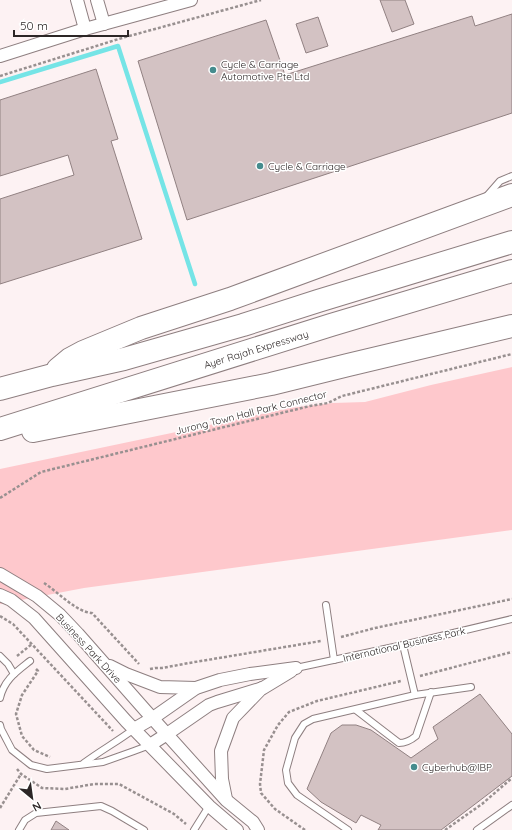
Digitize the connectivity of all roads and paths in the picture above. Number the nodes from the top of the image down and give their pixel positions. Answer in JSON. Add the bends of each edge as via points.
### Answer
{"nodes":[{"id":1,"x":77,"y":0,"type":"edge"},
{"id":2,"x":97,"y":0,"type":"edge"},
{"id":3,"x":191,"y":0,"type":"edge"},
{"id":4,"x":260,"y":0,"type":"edge"},
{"id":5,"x":104,"y":24,"type":"junction"},
{"id":6,"x":86,"y":29,"type":"junction"},
{"id":7,"x":0,"y":56,"type":"edge"},
{"id":8,"x":0,"y":76,"type":"edge"},
{"id":9,"x":512,"y":176,"type":"edge"},
{"id":10,"x":512,"y":195,"type":"edge"},
{"id":11,"x":474,"y":209,"type":"junction"},
{"id":12,"x":512,"y":242,"type":"edge"},
{"id":13,"x":512,"y":271,"type":"edge"},
{"id":14,"x":512,"y":326,"type":"edge"},
{"id":15,"x":512,"y":354,"type":"edge"},
{"id":16,"x":52,"y":375,"type":"junction"},
{"id":17,"x":0,"y":389,"type":"edge"},
{"id":18,"x":0,"y":429,"type":"edge"},
{"id":19,"x":0,"y":438,"type":"edge"},
{"id":20,"x":0,"y":498,"type":"edge"},
{"id":21,"x":0,"y":574,"type":"edge"},
{"id":22,"x":0,"y":595,"type":"edge"},
{"id":23,"x":70,"y":602,"type":"dead end"},
{"id":24,"x":326,"y":605,"type":"dead end"},
{"id":25,"x":0,"y":616,"type":"edge"},
{"id":26,"x":512,"y":620,"type":"edge"},
{"id":27,"x":403,"y":645,"type":"junction"},
{"id":28,"x":512,"y":652,"type":"edge"},
{"id":29,"x":0,"y":656,"type":"edge"},
{"id":30,"x":334,"y":660,"type":"junction"},
{"id":31,"x":30,"y":661,"type":"joint"},
{"id":32,"x":102,"y":661,"type":"junction"},
{"id":33,"x":142,"y":668,"type":"dead end"},
{"id":34,"x":162,"y":668,"type":"dead end"},
{"id":35,"x":296,"y":668,"type":"junction"},
{"id":36,"x":148,"y":669,"type":"dead end"},
{"id":37,"x":14,"y":674,"type":"junction"},
{"id":38,"x":411,"y":678,"type":"junction"},
{"id":39,"x":471,"y":687,"type":"dead end"},
{"id":40,"x":196,"y":688,"type":"junction"},
{"id":41,"x":263,"y":688,"type":"junction"},
{"id":42,"x":430,"y":692,"type":"junction"},
{"id":43,"x":415,"y":694,"type":"junction"},
{"id":44,"x":0,"y":698,"type":"edge"},
{"id":45,"x":356,"y":710,"type":"junction"},
{"id":46,"x":152,"y":718,"type":"junction"},
{"id":47,"x":0,"y":725,"type":"edge"},
{"id":48,"x":134,"y":729,"type":"junction"},
{"id":49,"x":167,"y":734,"type":"junction"},
{"id":50,"x":107,"y":735,"type":"dead end"},
{"id":51,"x":150,"y":745,"type":"junction"},
{"id":52,"x":56,"y":759,"type":"dead end"},
{"id":53,"x":82,"y":764,"type":"junction"},
{"id":54,"x":17,"y":769,"type":"dead end"},
{"id":55,"x":21,"y":774,"type":"junction"},
{"id":56,"x":512,"y":778,"type":"edge"},
{"id":57,"x":226,"y":800,"type":"junction"},
{"id":58,"x":512,"y":805,"type":"edge"},
{"id":59,"x":209,"y":806,"type":"junction"},
{"id":60,"x":0,"y":808,"type":"edge"},
{"id":61,"x":19,"y":830,"type":"edge"},
{"id":62,"x":144,"y":830,"type":"edge"},
{"id":63,"x":194,"y":830,"type":"edge"},
{"id":64,"x":237,"y":830,"type":"edge"},
{"id":65,"x":258,"y":830,"type":"edge"},
{"id":66,"x":348,"y":830,"type":"edge"},
{"id":67,"x":445,"y":830,"type":"edge"},
{"id":68,"x":478,"y":830,"type":"edge"}],
"edges":[{"from":1,"to":6,"type":"street"},
{"from":2,"to":5,"type":"street"},
{"from":3,"to":5,"type":"street"},
{"from":4,"to":8,"type":"path","via":[[122,38]]},
{"from":5,"to":6,"type":"street"},
{"from":6,"to":7,"type":"street"},
{"from":9,"to":11,"type":"lane","via":[[500,182]]},
{"from":10,"to":11,"type":"highway"},
{"from":11,"to":16,"type":"highway","via":[[230,299],[141,328],[76,355]]},
{"from":12,"to":16,"type":"highway","via":[[243,325]]},
{"from":13,"to":18,"type":"highway","name":"Ayer Rajah Expressway"},
{"from":14,"to":19,"type":"highway","via":[[271,384]]},
{"from":15,"to":20,"type":"path","name":"Jurong Town Hall Park Connector","via":[[342,396],[328,403],[41,472]]},
{"from":16,"to":17,"type":"highway"},
{"from":21,"to":32,"type":"street","name":"Business Park Drive","via":[[37,596],[60,615]]},
{"from":22,"to":48,"type":"street","name":"Business Park Drive","via":[[11,600],[34,618]]},
{"from":23,"to":33,"type":"path","via":[[86,613],[92,613]]},
{"from":24,"to":30,"type":"lane"},
{"from":25,"to":50,"type":"path","via":[[13,624],[113,731]]},
{"from":26,"to":27,"type":"lane","name":"International Business Park"},
{"from":27,"to":30,"type":"lane","name":"International Business Park"},
{"from":27,"to":38,"type":"lane"},
{"from":28,"to":38,"type":"path"},
{"from":29,"to":37,"type":"lane"},
{"from":30,"to":35,"type":"lane","name":"International Business Park"},
{"from":31,"to":37,"type":"lane"},
{"from":31,"to":52,"type":"path","via":[[38,671],[22,695],[16,714],[22,736],[34,750]]},
{"from":32,"to":40,"type":"street","via":[[126,674],[160,687]]},
{"from":32,"to":46,"type":"street","name":"Business Park Drive"},
{"from":34,"to":36,"type":"path"},
{"from":35,"to":40,"type":"street","name":"International Business Park","via":[[250,674]]},
{"from":35,"to":41,"type":"street","name":"International Business Park"},
{"from":37,"to":44,"type":"lane","via":[[1,692]]},
{"from":38,"to":43,"type":"lane"},
{"from":39,"to":42,"type":"lane"},
{"from":40,"to":46,"type":"street","name":"International Business Park"},
{"from":41,"to":49,"type":"street","name":"International Business Park","via":[[209,705]]},
{"from":41,"to":57,"type":"street","via":[[233,718],[221,751]]},
{"from":42,"to":43,"type":"lane"},
{"from":42,"to":45,"type":"lane","via":[[416,736],[405,743],[399,743]]},
{"from":43,"to":45,"type":"lane"},
{"from":45,"to":66,"type":"lane","via":[[313,719],[304,724],[295,738],[286,770],[288,783],[297,795]]},
{"from":46,"to":48,"type":"street","name":"International Business Park"},
{"from":46,"to":49,"type":"street","name":"Business Park Drive"},
{"from":47,"to":53,"type":"lane","via":[[12,750],[31,765],[47,769]]},
{"from":48,"to":51,"type":"street","name":"Business Park Drive"},
{"from":48,"to":53,"type":"lane"},
{"from":49,"to":51,"type":"street","name":"International Business Park"},
{"from":49,"to":57,"type":"street"},
{"from":51,"to":53,"type":"lane","via":[[103,762]]},
{"from":51,"to":59,"type":"street"},
{"from":54,"to":55,"type":"path"},
{"from":55,"to":60,"type":"path"},
{"from":55,"to":63,"type":"path","via":[[42,788],[64,789],[94,784],[119,784],[174,814]]},
{"from":56,"to":67,"type":"path","via":[[482,804]]},
{"from":57,"to":65,"type":"street","via":[[253,822]]},
{"from":58,"to":68,"type":"lane"},
{"from":59,"to":63,"type":"lane"},
{"from":59,"to":64,"type":"street"},
{"from":61,"to":62,"type":"lane","via":[[25,820],[36,813],[101,806]]}]}
